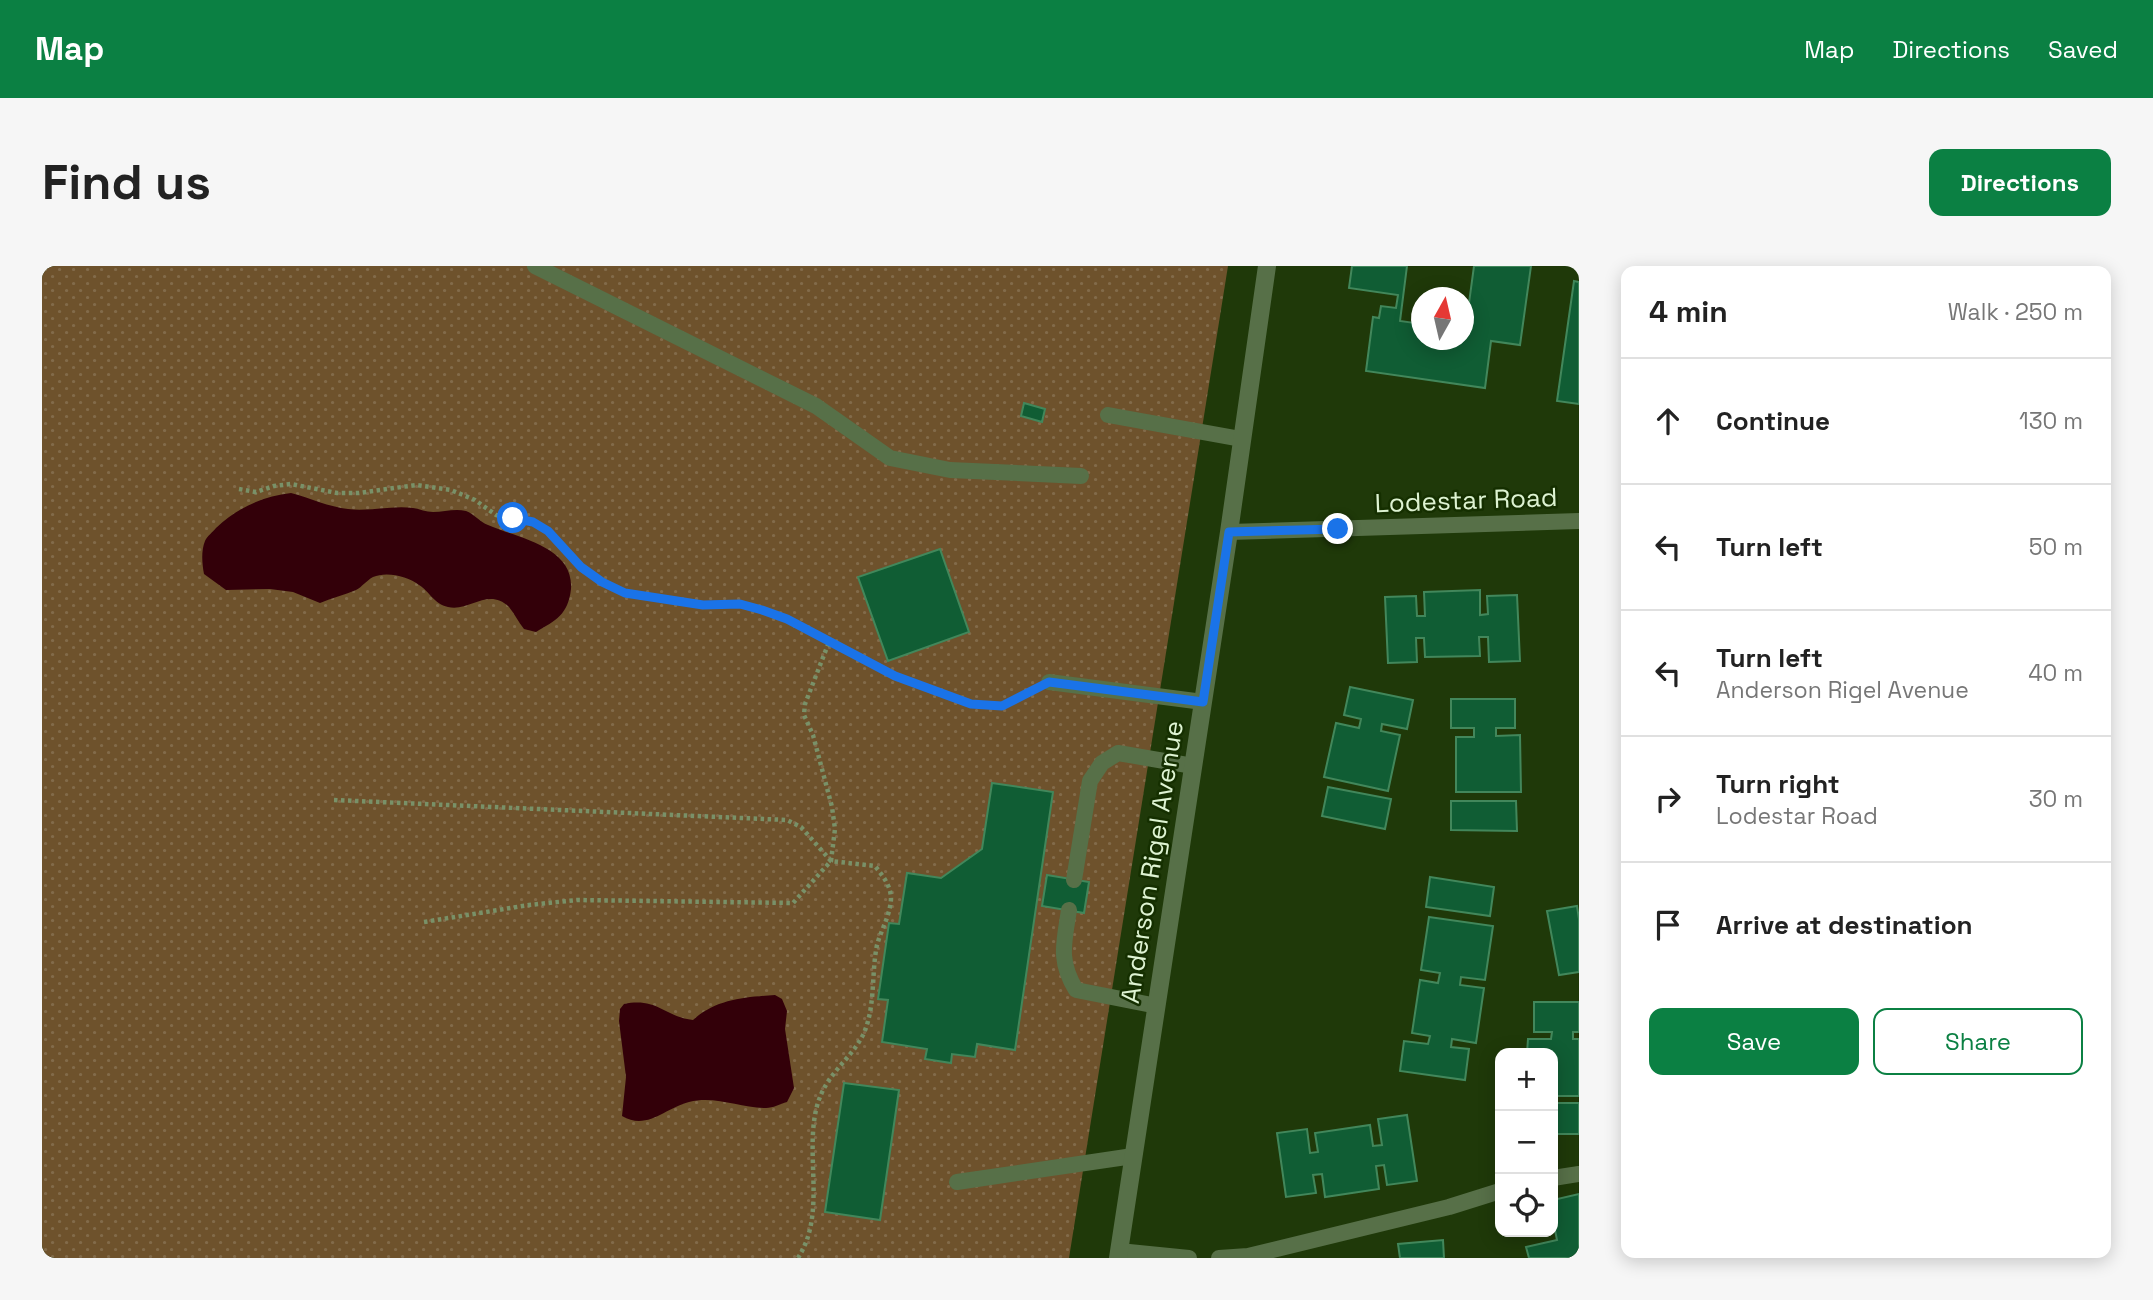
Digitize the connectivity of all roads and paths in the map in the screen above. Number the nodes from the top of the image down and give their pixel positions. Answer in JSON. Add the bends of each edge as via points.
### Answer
{"nodes":[{"id":1,"x":535,"y":266,"type":"edge"},
{"id":2,"x":1266,"y":266,"type":"edge"},
{"id":3,"x":1108,"y":415,"type":"dead end"},
{"id":4,"x":1241,"y":439,"type":"junction"},
{"id":5,"x":1081,"y":476,"type":"dead end"},
{"id":6,"x":239,"y":489,"type":"dead end"},
{"id":7,"x":1579,"y":521,"type":"edge"},
{"id":8,"x":1229,"y":532,"type":"junction"},
{"id":9,"x":829,"y":642,"type":"junction"},
{"id":10,"x":1049,"y":682,"type":"joint"},
{"id":11,"x":1203,"y":702,"type":"junction"},
{"id":12,"x":1193,"y":766,"type":"junction"},
{"id":13,"x":334,"y":800,"type":"dead end"},
{"id":14,"x":831,"y":861,"type":"junction"},
{"id":15,"x":1074,"y":880,"type":"dead end"},
{"id":16,"x":1069,"y":910,"type":"dead end"},
{"id":17,"x":424,"y":922,"type":"dead end"},
{"id":18,"x":1157,"y":1006,"type":"junction"},
{"id":19,"x":1133,"y":1156,"type":"junction"},
{"id":20,"x":1579,"y":1174,"type":"edge"},
{"id":21,"x":1558,"y":1177,"type":"edge"},
{"id":22,"x":957,"y":1182,"type":"dead end"},
{"id":23,"x":1495,"y":1193,"type":"edge"},
{"id":24,"x":1118,"y":1255,"type":"edge"},
{"id":25,"x":798,"y":1258,"type":"edge"},
{"id":26,"x":1189,"y":1258,"type":"edge"},
{"id":27,"x":1219,"y":1258,"type":"edge"}],
"edges":[{"from":1,"to":5,"type":"lane","via":[[816,407],[890,458],[950,470]]},
{"from":2,"to":4,"type":"street","name":"Anderson Rigel Avenue"},
{"from":3,"to":4,"type":"lane"},
{"from":4,"to":8,"type":"street","name":"Anderson Rigel Avenue"},
{"from":6,"to":9,"type":"path","via":[[256,492],[292,484],[337,493],[416,485],[451,490],[496,515],[533,522],[548,531],[581,567],[625,593],[703,605],[740,604],[787,619]]},
{"from":7,"to":8,"type":"lane","name":"Lodestar Road"},
{"from":8,"to":11,"type":"street","name":"Anderson Rigel Avenue"},
{"from":9,"to":10,"type":"path","via":[[895,676],[971,704],[1002,706]]},
{"from":9,"to":14,"type":"path","via":[[804,715],[832,807]]},
{"from":10,"to":11,"type":"lane"},
{"from":11,"to":12,"type":"street","name":"Anderson Rigel Avenue"},
{"from":12,"to":15,"type":"lane","via":[[1118,754],[1102,763],[1090,781]]},
{"from":12,"to":18,"type":"street","name":"Anderson Rigel Avenue"},
{"from":13,"to":14,"type":"path","via":[[787,820],[801,827]]},
{"from":14,"to":17,"type":"path","via":[[793,903],[577,900]]},
{"from":14,"to":25,"type":"path","via":[[875,866],[891,897],[877,945],[869,1018],[855,1047],[822,1090],[816,1108],[809,1232]]},
{"from":16,"to":18,"type":"lane","via":[[1062,954],[1066,974],[1076,990]]},
{"from":18,"to":19,"type":"street","name":"Anderson Rigel Avenue"},
{"from":19,"to":22,"type":"lane"},
{"from":19,"to":24,"type":"street","name":"Anderson Rigel Avenue"},
{"from":20,"to":21,"type":"lane"},
{"from":23,"to":27,"type":"lane","via":[[1248,1256]]},
{"from":24,"to":26,"type":"lane"}]}
